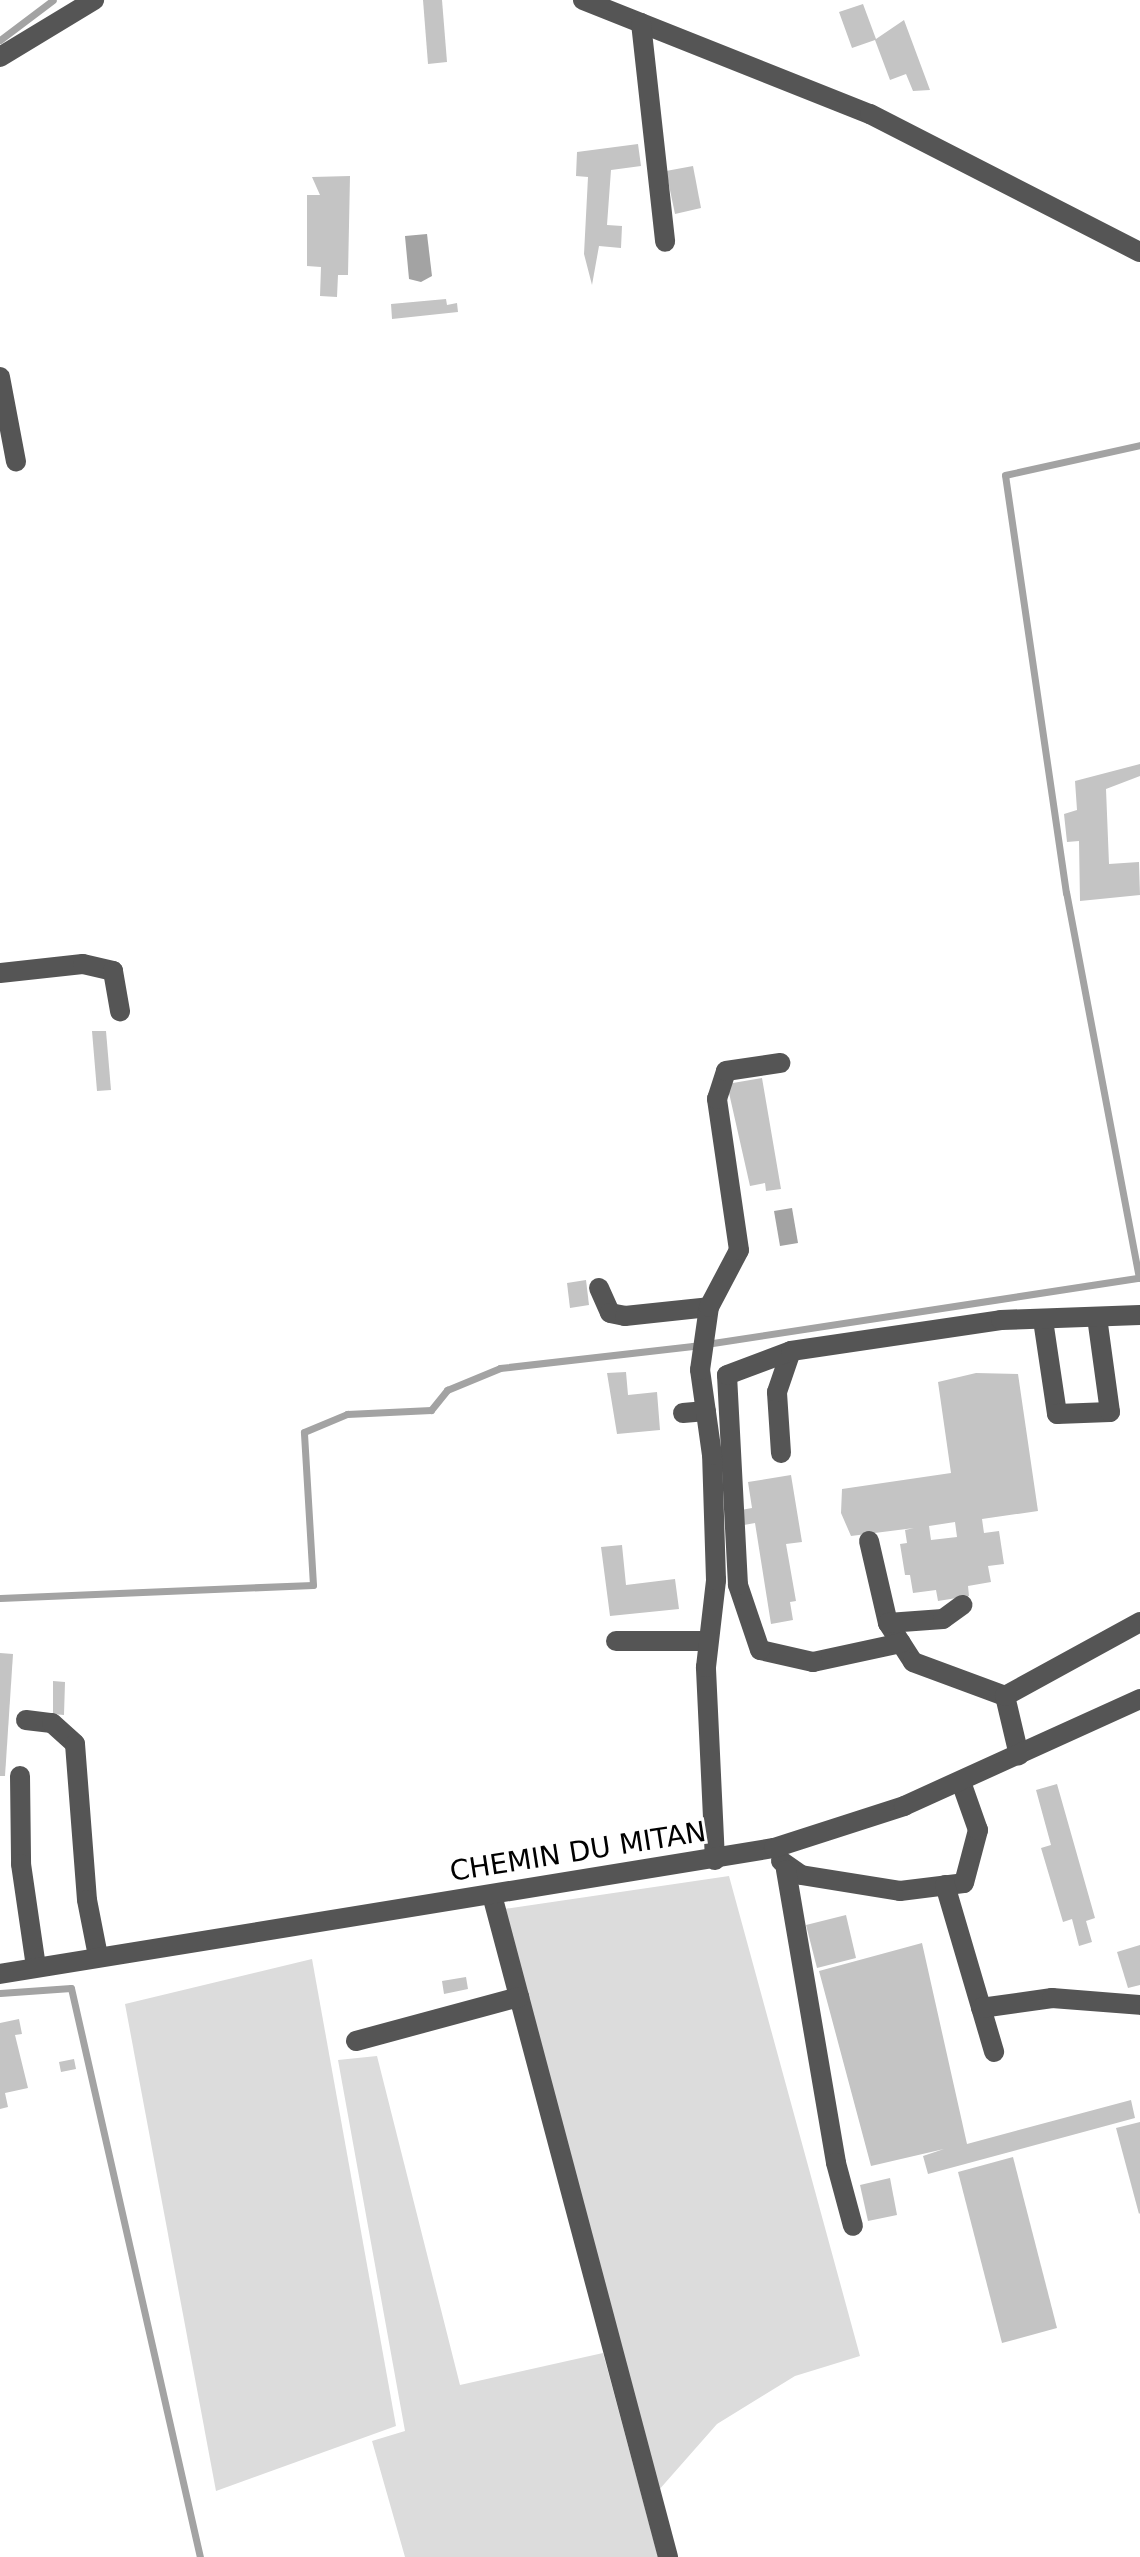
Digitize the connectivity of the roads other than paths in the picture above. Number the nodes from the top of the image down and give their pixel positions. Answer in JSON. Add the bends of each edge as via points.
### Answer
{"nodes":[{"id":1,"x":583,"y":0,"type":"edge"},
{"id":2,"x":86,"y":2,"type":"edge"},
{"id":3,"x":641,"y":23,"type":"junction"},
{"id":4,"x":0,"y":57,"type":"edge"},
{"id":5,"x":665,"y":242,"type":"dead end"},
{"id":6,"x":1140,"y":252,"type":"edge"},
{"id":7,"x":0,"y":377,"type":"edge"},
{"id":8,"x":16,"y":462,"type":"dead end"},
{"id":9,"x":0,"y":973,"type":"edge"},
{"id":10,"x":120,"y":1011,"type":"dead end"},
{"id":11,"x":780,"y":1063,"type":"dead end"},
{"id":12,"x":599,"y":1288,"type":"dead end"},
{"id":13,"x":709,"y":1307,"type":"junction"},
{"id":14,"x":1140,"y":1315,"type":"edge"},
{"id":15,"x":1097,"y":1317,"type":"junction"},
{"id":16,"x":1043,"y":1320,"type":"junction"},
{"id":17,"x":791,"y":1351,"type":"junction"},
{"id":18,"x":706,"y":1411,"type":"junction"},
{"id":19,"x":683,"y":1413,"type":"dead end"},
{"id":20,"x":781,"y":1453,"type":"dead end"},
{"id":21,"x":869,"y":1541,"type":"dead end"},
{"id":22,"x":962,"y":1605,"type":"dead end"},
{"id":23,"x":1140,"y":1622,"type":"edge"},
{"id":24,"x":888,"y":1623,"type":"junction"},
{"id":25,"x":616,"y":1641,"type":"dead end"},
{"id":26,"x":708,"y":1641,"type":"junction"},
{"id":27,"x":901,"y":1643,"type":"junction"},
{"id":28,"x":1005,"y":1696,"type":"junction"},
{"id":29,"x":1140,"y":1699,"type":"edge"},
{"id":30,"x":26,"y":1720,"type":"dead end"},
{"id":31,"x":1019,"y":1755,"type":"junction"},
{"id":32,"x":20,"y":1776,"type":"dead end"},
{"id":33,"x":961,"y":1782,"type":"junction"},
{"id":34,"x":774,"y":1848,"type":"junction"},
{"id":35,"x":715,"y":1860,"type":"junction"},
{"id":36,"x":786,"y":1870,"type":"junction"},
{"id":37,"x":945,"y":1885,"type":"junction"},
{"id":38,"x":492,"y":1895,"type":"junction"},
{"id":39,"x":98,"y":1956,"type":"junction"},
{"id":40,"x":36,"y":1967,"type":"junction"},
{"id":41,"x":0,"y":1974,"type":"edge"},
{"id":42,"x":519,"y":1997,"type":"junction"},
{"id":43,"x":1140,"y":2005,"type":"edge"},
{"id":44,"x":981,"y":2008,"type":"junction"},
{"id":45,"x":356,"y":2041,"type":"dead end"},
{"id":46,"x":994,"y":2052,"type":"dead end"},
{"id":47,"x":853,"y":2226,"type":"dead end"},
{"id":48,"x":668,"y":2557,"type":"edge"}],
"edges":[{"from":1,"to":3,"type":"street"},
{"from":2,"to":4,"type":"street"},
{"from":3,"to":5,"type":"street"},
{"from":3,"to":6,"type":"street","via":[[870,114]]},
{"from":7,"to":8,"type":"street"},
{"from":9,"to":10,"type":"street","via":[[83,964],[113,971]]},
{"from":11,"to":13,"type":"street","via":[[726,1071],[717,1099],[739,1250]]},
{"from":12,"to":13,"type":"street","via":[[610,1313],[625,1316]]},
{"from":13,"to":18,"type":"street","via":[[700,1370]]},
{"from":14,"to":15,"type":"street"},
{"from":15,"to":16,"type":"street"},
{"from":15,"to":16,"type":"street","via":[[1110,1412],[1057,1414]]},
{"from":16,"to":17,"type":"street"},
{"from":17,"to":20,"type":"street","via":[[777,1392]]},
{"from":17,"to":27,"type":"street","via":[[727,1375],[738,1585],[760,1650],[813,1662]]},
{"from":18,"to":19,"type":"street"},
{"from":18,"to":26,"type":"street","via":[[716,1580]]},
{"from":21,"to":24,"type":"street"},
{"from":22,"to":24,"type":"street","via":[[943,1619]]},
{"from":23,"to":28,"type":"street"},
{"from":24,"to":27,"type":"street"},
{"from":25,"to":26,"type":"street"},
{"from":26,"to":35,"type":"street"},
{"from":27,"to":28,"type":"street","via":[[913,1662]]},
{"from":28,"to":31,"type":"street"},
{"from":29,"to":31,"type":"street","name":"CHEMIN DU MITAN"},
{"from":30,"to":39,"type":"street","via":[[52,1723],[75,1744],[87,1900]]},
{"from":31,"to":33,"type":"street","name":"CHEMIN DU MITAN"},
{"from":32,"to":40,"type":"street","via":[[21,1864]]},
{"from":33,"to":34,"type":"street","name":"CHEMIN DU MITAN"},
{"from":33,"to":37,"type":"street","via":[[978,1830],[964,1883]]},
{"from":34,"to":35,"type":"street","name":"CHEMIN DU MITAN"},
{"from":34,"to":36,"type":"street"},
{"from":35,"to":38,"type":"street","name":"CHEMIN DU MITAN"},
{"from":36,"to":37,"type":"street","via":[[900,1891]]},
{"from":36,"to":47,"type":"street","via":[[836,2163]]},
{"from":37,"to":44,"type":"street"},
{"from":38,"to":39,"type":"street","name":"CHEMIN DU MITAN"},
{"from":38,"to":42,"type":"street"},
{"from":39,"to":40,"type":"street","name":"CHEMIN DU MITAN"},
{"from":40,"to":41,"type":"street","name":"CHEMIN DU MITAN"},
{"from":42,"to":45,"type":"street"},
{"from":42,"to":48,"type":"street"},
{"from":43,"to":44,"type":"street","via":[[1052,1998]]},
{"from":44,"to":46,"type":"street"}]}
